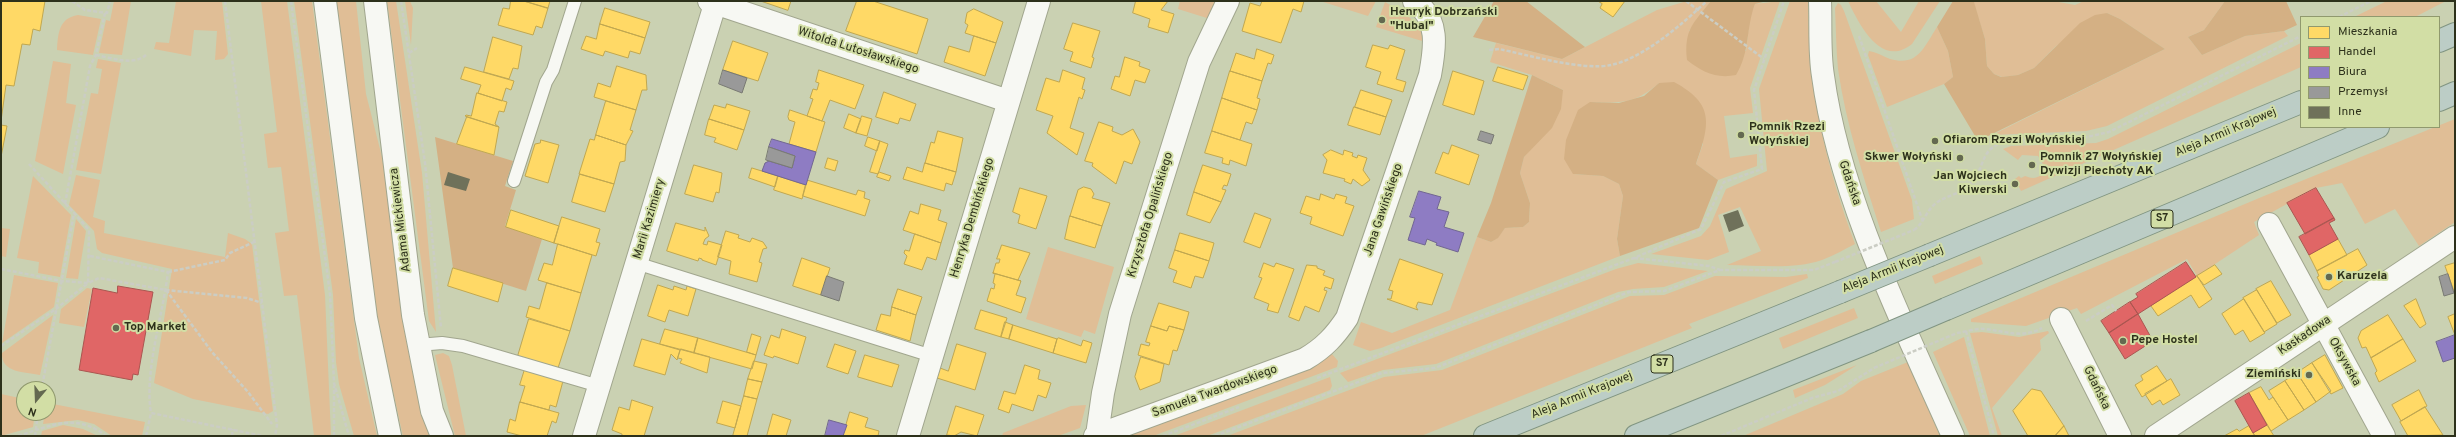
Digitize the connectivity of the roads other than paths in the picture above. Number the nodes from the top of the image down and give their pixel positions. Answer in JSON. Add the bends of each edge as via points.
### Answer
{"nodes":[{"id":1,"x":324,"y":1,"type":"edge"},
{"id":2,"x":375,"y":1,"type":"edge"},
{"id":3,"x":575,"y":1,"type":"edge"},
{"id":4,"x":1039,"y":1,"type":"edge"},
{"id":5,"x":1228,"y":1,"type":"edge"},
{"id":6,"x":1414,"y":1,"type":"edge"},
{"id":7,"x":1820,"y":1,"type":"edge"},
{"id":8,"x":714,"y":2,"type":"edge"},
{"id":9,"x":2455,"y":34,"type":"edge"},
{"id":10,"x":2440,"y":41,"type":"edge"},
{"id":11,"x":2455,"y":93,"type":"edge"},
{"id":12,"x":2440,"y":100,"type":"edge"},
{"id":13,"x":1008,"y":101,"type":"junction"},
{"id":14,"x":2300,"y":102,"type":"edge"},
{"id":15,"x":2376,"y":128,"type":"edge"},
{"id":16,"x":514,"y":181,"type":"dead end"},
{"id":17,"x":2269,"y":224,"type":"dead end"},
{"id":18,"x":2455,"y":237,"type":"edge"},
{"id":19,"x":636,"y":263,"type":"junction"},
{"id":20,"x":2061,"y":319,"type":"road end"},
{"id":21,"x":2322,"y":324,"type":"junction"},
{"id":22,"x":1330,"y":341,"type":"joint"},
{"id":23,"x":418,"y":345,"type":"junction"},
{"id":24,"x":932,"y":356,"type":"junction"},
{"id":25,"x":599,"y":386,"type":"junction"},
{"id":26,"x":390,"y":436,"type":"edge"},
{"id":27,"x":442,"y":436,"type":"edge"},
{"id":28,"x":584,"y":436,"type":"edge"},
{"id":29,"x":908,"y":436,"type":"edge"},
{"id":30,"x":1096,"y":436,"type":"edge"},
{"id":31,"x":1484,"y":436,"type":"edge"},
{"id":32,"x":1636,"y":436,"type":"edge"},
{"id":33,"x":1953,"y":436,"type":"edge"},
{"id":34,"x":2120,"y":436,"type":"edge"},
{"id":35,"x":2156,"y":436,"type":"edge"},
{"id":36,"x":2384,"y":436,"type":"edge"}],
"edges":[{"from":1,"to":26,"type":"street","via":[[366,318]]},
{"from":2,"to":23,"type":"street","name":"Adama Mickiewicza"},
{"from":3,"to":16,"type":"lane"},
{"from":4,"to":13,"type":"street","name":"Henryka Dembińskiego"},
{"from":5,"to":30,"type":"street","name":"Krzysztofa Opalińskiego","via":[[1199,62],[1120,314]]},
{"from":6,"to":22,"type":"street","name":"Jana Gawińskiego","via":[[1424,11],[1435,34],[1430,75],[1347,318]]},
{"from":7,"to":33,"type":"street","name":"Gdańska","via":[[1823,76],[1840,161],[1874,251]]},
{"from":8,"to":13,"type":"street","name":"Witolda Lutosławskiego"},
{"from":8,"to":19,"type":"street","name":"Marii Kazimiery"},
{"from":9,"to":10,"type":"highway"},
{"from":11,"to":12,"type":"highway"},
{"from":13,"to":24,"type":"street","name":"Henryka Dembińskiego"},
{"from":14,"to":31,"type":"highway","name":"Aleja Armii Krajowej","number":"S7","bridge":true},
{"from":15,"to":32,"type":"highway","number":"S7","bridge":true,"via":[[1871,341]]},
{"from":17,"to":21,"type":"street","name":"Oksywska"},
{"from":18,"to":21,"type":"street","name":"Kaskadowa"},
{"from":19,"to":24,"type":"lane"},
{"from":19,"to":25,"type":"street","name":"Marii Kazimiery"},
{"from":20,"to":34,"type":"street","name":"Gdańska"},
{"from":21,"to":35,"type":"street","name":"Kaskadowa"},
{"from":21,"to":36,"type":"street","name":"Oksywska"},
{"from":22,"to":30,"type":"street","name":"Samuela Twardowskiego","via":[[1320,351],[1305,359]]},
{"from":23,"to":25,"type":"lane","via":[[442,343],[471,348]]},
{"from":23,"to":27,"type":"street","name":"Adama Mickiewicza","via":[[432,411]]},
{"from":24,"to":29,"type":"street","name":"Henryka Dembińskiego"},
{"from":25,"to":28,"type":"street","name":"Marii Kazimiery"}]}
